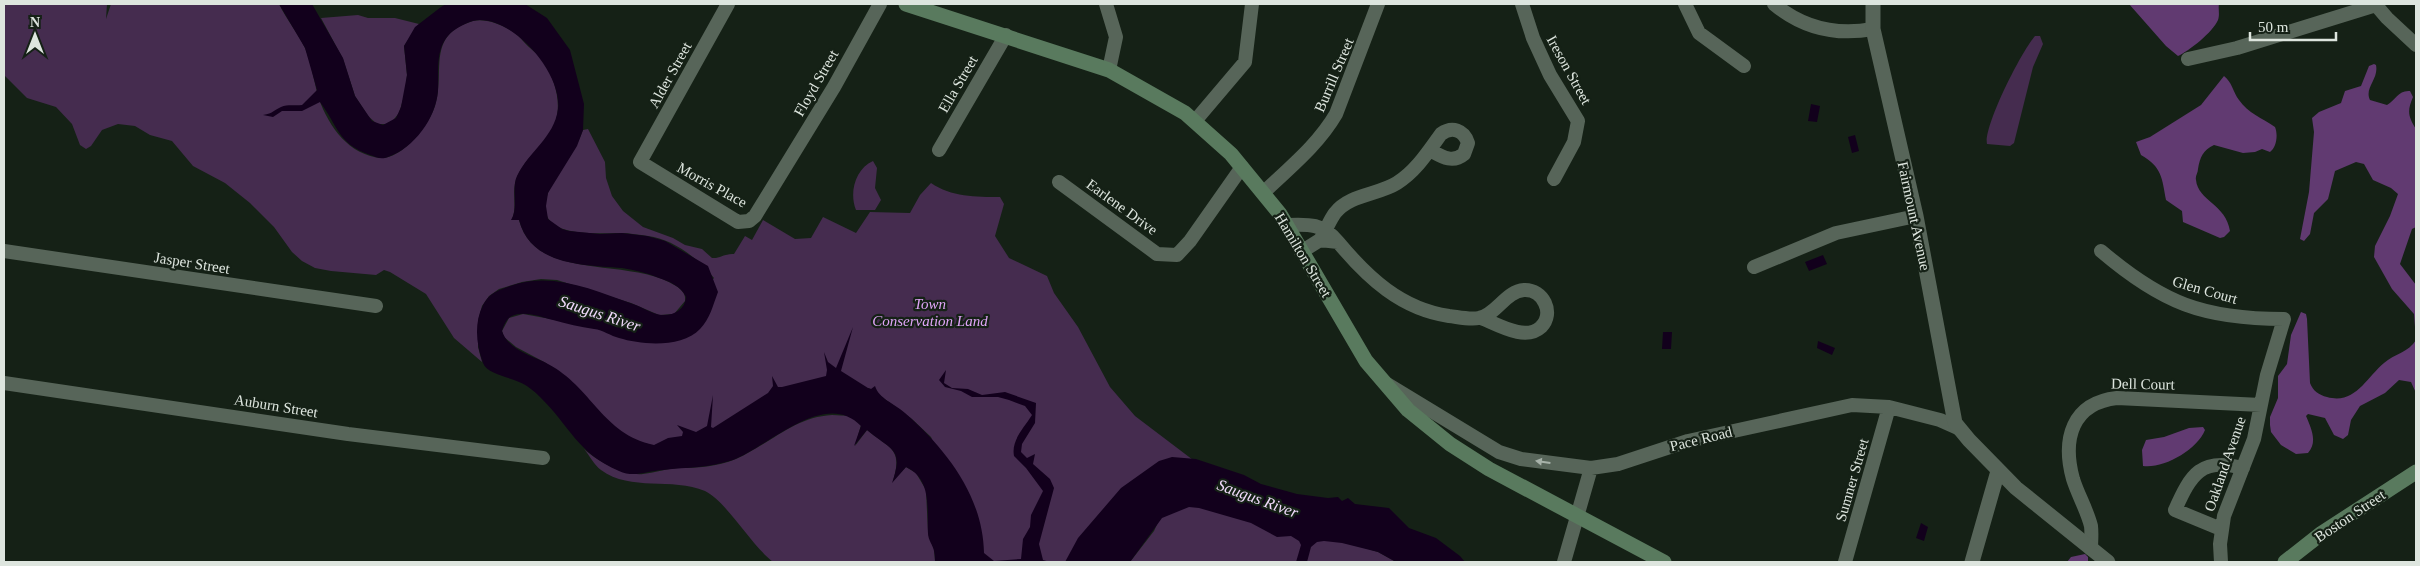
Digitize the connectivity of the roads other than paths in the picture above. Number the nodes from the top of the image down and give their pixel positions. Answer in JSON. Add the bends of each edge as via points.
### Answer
{"nodes":[{"id":1,"x":728,"y":4,"type":"edge"},
{"id":2,"x":880,"y":4,"type":"edge"},
{"id":3,"x":906,"y":4,"type":"edge"},
{"id":4,"x":1106,"y":4,"type":"edge"},
{"id":5,"x":1252,"y":4,"type":"edge"},
{"id":6,"x":1378,"y":4,"type":"edge"},
{"id":7,"x":1522,"y":4,"type":"edge"},
{"id":8,"x":1685,"y":4,"type":"edge"},
{"id":9,"x":1774,"y":4,"type":"edge"},
{"id":10,"x":1873,"y":4,"type":"edge"},
{"id":11,"x":2376,"y":4,"type":"edge"},
{"id":12,"x":1873,"y":29,"type":"junction"},
{"id":13,"x":1006,"y":35,"type":"junction"},
{"id":14,"x":2416,"y":45,"type":"edge"},
{"id":15,"x":2188,"y":60,"type":"dead end"},
{"id":16,"x":1744,"y":66,"type":"dead end"},
{"id":17,"x":1108,"y":70,"type":"junction"},
{"id":18,"x":1195,"y":121,"type":"junction"},
{"id":19,"x":939,"y":150,"type":"dead end"},
{"id":20,"x":1430,"y":150,"type":"dead end"},
{"id":21,"x":640,"y":162,"type":"joint"},
{"id":22,"x":1242,"y":167,"type":"junction"},
{"id":23,"x":778,"y":178,"type":"joint"},
{"id":24,"x":1554,"y":179,"type":"dead end"},
{"id":25,"x":1059,"y":182,"type":"dead end"},
{"id":26,"x":1263,"y":193,"type":"junction"},
{"id":27,"x":1916,"y":216,"type":"junction"},
{"id":28,"x":1286,"y":224,"type":"junction"},
{"id":29,"x":1324,"y":235,"type":"junction"},
{"id":30,"x":4,"y":251,"type":"edge"},
{"id":31,"x":2100,"y":251,"type":"dead end"},
{"id":32,"x":1301,"y":252,"type":"junction"},
{"id":33,"x":1754,"y":267,"type":"dead end"},
{"id":34,"x":376,"y":306,"type":"dead end"},
{"id":35,"x":1480,"y":318,"type":"dead end"},
{"id":36,"x":2284,"y":319,"type":"joint"},
{"id":37,"x":1380,"y":380,"type":"junction"},
{"id":38,"x":4,"y":383,"type":"edge"},
{"id":39,"x":2261,"y":405,"type":"junction"},
{"id":40,"x":1890,"y":407,"type":"junction"},
{"id":41,"x":1958,"y":428,"type":"junction"},
{"id":42,"x":543,"y":458,"type":"dead end"},
{"id":43,"x":1591,"y":468,"type":"junction"},
{"id":44,"x":2243,"y":468,"type":"junction"},
{"id":45,"x":1998,"y":471,"type":"junction"},
{"id":46,"x":2416,"y":472,"type":"edge"},
{"id":47,"x":1578,"y":516,"type":"junction"},
{"id":48,"x":2221,"y":529,"type":"junction"},
{"id":49,"x":2091,"y":550,"type":"junction"},
{"id":50,"x":1564,"y":562,"type":"edge"},
{"id":51,"x":1664,"y":562,"type":"edge"},
{"id":52,"x":1845,"y":562,"type":"edge"},
{"id":53,"x":1972,"y":562,"type":"edge"},
{"id":54,"x":2108,"y":562,"type":"edge"},
{"id":55,"x":2221,"y":562,"type":"edge"},
{"id":56,"x":2285,"y":562,"type":"edge"}],
"edges":[{"from":1,"to":21,"type":"street","name":"Alder Street"},
{"from":2,"to":23,"type":"street","name":"Floyd Street"},
{"from":3,"to":13,"type":"main road","name":"Hamilton Street"},
{"from":4,"to":17,"type":"street","via":[[1116,38]]},
{"from":5,"to":18,"type":"street","via":[[1245,62]]},
{"from":6,"to":26,"type":"street","name":"Burrill Street","via":[[1330,126]]},
{"from":7,"to":24,"type":"street","name":"Ireson Street","via":[[1550,75],[1578,121],[1574,142]]},
{"from":8,"to":16,"type":"street","via":[[1699,32]]},
{"from":9,"to":12,"type":"street","via":[[1794,19],[1815,28]]},
{"from":10,"to":12,"type":"street","name":"Fairmount Avenue"},
{"from":11,"to":14,"type":"street"},
{"from":11,"to":15,"type":"street","via":[[2238,48]]},
{"from":12,"to":27,"type":"street","name":"Fairmount Avenue"},
{"from":13,"to":17,"type":"main road","name":"Hamilton Street"},
{"from":13,"to":19,"type":"street","name":"Ella Street"},
{"from":17,"to":18,"type":"main road","name":"Hamilton Street"},
{"from":18,"to":22,"type":"main road","name":"Hamilton Street"},
{"from":20,"to":29,"type":"street","via":[[1398,183],[1342,206],[1334,214]]},
{"from":21,"to":23,"type":"street","name":"Morris Place","via":[[738,222],[755,216]]},
{"from":22,"to":25,"type":"street","name":"Earlene Drive","via":[[1177,255],[1157,254]]},
{"from":22,"to":26,"type":"main road","name":"Hamilton Street"},
{"from":26,"to":28,"type":"main road","name":"Hamilton Street"},
{"from":27,"to":33,"type":"street","via":[[1836,233]]},
{"from":27,"to":41,"type":"street","name":"Fairmount Avenue"},
{"from":28,"to":29,"type":"street","via":[[1310,225]]},
{"from":28,"to":32,"type":"main road","name":"Hamilton Street"},
{"from":29,"to":32,"type":"street"},
{"from":29,"to":35,"type":"street","via":[[1338,242],[1367,275],[1403,301],[1436,314]]},
{"from":30,"to":34,"type":"street","name":"Jasper Street"},
{"from":31,"to":36,"type":"street","name":"Glen Court","via":[[2140,282],[2184,304],[2226,315]]},
{"from":32,"to":37,"type":"main road","name":"Hamilton Street"},
{"from":36,"to":39,"type":"street","name":"Oakland Avenue","via":[[2268,368]]},
{"from":43,"to":37,"type":"street","name":"Pace Road","one_way":true,"via":[[1521,459],[1500,452]]},
{"from":37,"to":47,"type":"main road","name":"Hamilton Street","via":[[1418,418],[1459,450]]},
{"from":38,"to":42,"type":"street","name":"Auburn Street","via":[[348,434]]},
{"from":39,"to":44,"type":"street","name":"Oakland Avenue","via":[[2254,439]]},
{"from":39,"to":49,"type":"street","name":"Dell Court","via":[[2118,398],[2099,401],[2088,407],[2075,423],[2070,452],[2072,475],[2090,525]]},
{"from":40,"to":41,"type":"street","name":"Pace Road"},
{"from":40,"to":43,"type":"street","name":"Pace Road","via":[[1859,404],[1813,412],[1681,443],[1618,464]]},
{"from":40,"to":52,"type":"street","name":"Sumner Street"},
{"from":41,"to":45,"type":"street","name":"Pace Road"},
{"from":43,"to":47,"type":"street"},
{"from":44,"to":48,"type":"street","name":"Oakland Avenue"},
{"from":44,"to":48,"type":"street","via":[[2222,463],[2203,468],[2187,484],[2175,510]]},
{"from":45,"to":49,"type":"street","name":"Pace Road"},
{"from":45,"to":53,"type":"street"},
{"from":46,"to":56,"type":"main road","name":"Boston Street"},
{"from":47,"to":50,"type":"street"},
{"from":47,"to":51,"type":"main road","name":"Hamilton Street"},
{"from":48,"to":55,"type":"street","name":"Oakland Avenue"},
{"from":49,"to":54,"type":"street","name":"Pace Road"}]}
